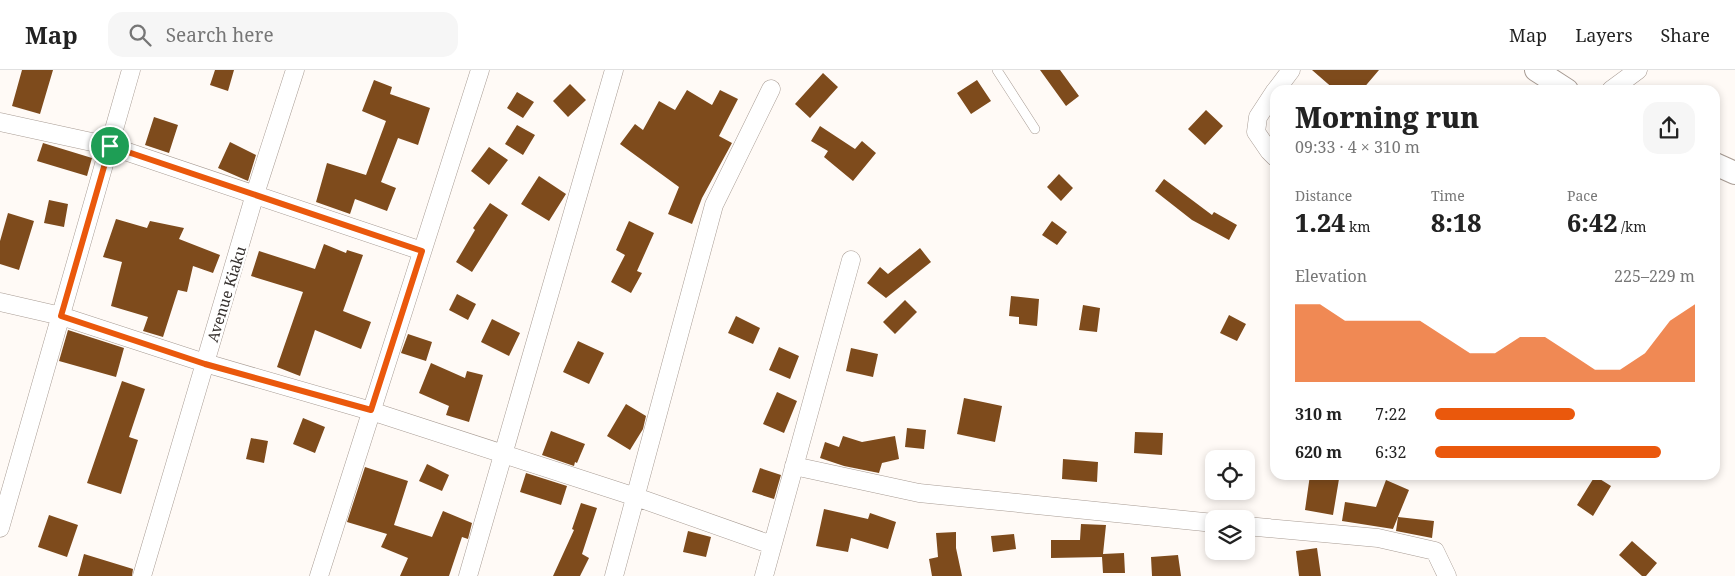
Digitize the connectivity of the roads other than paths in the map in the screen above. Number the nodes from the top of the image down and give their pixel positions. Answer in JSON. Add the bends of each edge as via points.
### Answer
{"nodes":[{"id":1,"x":131,"y":70,"type":"edge"},
{"id":2,"x":295,"y":70,"type":"edge"},
{"id":3,"x":480,"y":70,"type":"edge"},
{"id":4,"x":614,"y":70,"type":"edge"},
{"id":5,"x":997,"y":70,"type":"edge"},
{"id":6,"x":1291,"y":70,"type":"edge"},
{"id":7,"x":1536,"y":70,"type":"edge"},
{"id":8,"x":1638,"y":70,"type":"edge"},
{"id":9,"x":1279,"y":85,"type":"edge"},
{"id":10,"x":1559,"y":85,"type":"edge"},
{"id":11,"x":1618,"y":85,"type":"edge"},
{"id":12,"x":771,"y":89,"type":"dead end"},
{"id":13,"x":1270,"y":98,"type":"edge"},
{"id":14,"x":0,"y":122,"type":"edge"},
{"id":15,"x":1035,"y":129,"type":"dead end"},
{"id":16,"x":110,"y":146,"type":"junction"},
{"id":17,"x":1270,"y":152,"type":"edge"},
{"id":18,"x":1720,"y":166,"type":"edge"},
{"id":19,"x":1735,"y":173,"type":"edge"},
{"id":20,"x":256,"y":194,"type":"junction"},
{"id":21,"x":422,"y":251,"type":"junction"},
{"id":22,"x":850,"y":260,"type":"dead end"},
{"id":23,"x":0,"y":302,"type":"edge"},
{"id":24,"x":61,"y":316,"type":"junction"},
{"id":25,"x":205,"y":364,"type":"junction"},
{"id":26,"x":371,"y":410,"type":"junction"},
{"id":27,"x":502,"y":455,"type":"junction"},
{"id":28,"x":794,"y":466,"type":"junction"},
{"id":29,"x":636,"y":497,"type":"junction"},
{"id":30,"x":1205,"y":521,"type":"edge"},
{"id":31,"x":1255,"y":527,"type":"edge"},
{"id":32,"x":0,"y":528,"type":"edge"},
{"id":33,"x":772,"y":545,"type":"junction"},
{"id":34,"x":142,"y":576,"type":"edge"},
{"id":35,"x":318,"y":576,"type":"edge"},
{"id":36,"x":468,"y":576,"type":"edge"},
{"id":37,"x":614,"y":576,"type":"edge"},
{"id":38,"x":764,"y":576,"type":"edge"},
{"id":39,"x":1447,"y":576,"type":"edge"}],
"edges":[{"from":1,"to":16,"type":"street"},
{"from":2,"to":20,"type":"street","name":"Avenue Kiaku"},
{"from":3,"to":21,"type":"street"},
{"from":4,"to":27,"type":"street"},
{"from":5,"to":15,"type":"lane"},
{"from":6,"to":9,"type":"street"},
{"from":7,"to":10,"type":"street"},
{"from":8,"to":11,"type":"street"},
{"from":12,"to":29,"type":"street","via":[[714,205]]},
{"from":13,"to":17,"type":"street","via":[[1258,117],[1256,132]]},
{"from":14,"to":16,"type":"street"},
{"from":16,"to":20,"type":"street"},
{"from":16,"to":24,"type":"street"},
{"from":18,"to":19,"type":"street"},
{"from":20,"to":21,"type":"street"},
{"from":20,"to":25,"type":"street","name":"Avenue Kiaku"},
{"from":21,"to":26,"type":"street"},
{"from":22,"to":28,"type":"street"},
{"from":23,"to":24,"type":"street"},
{"from":24,"to":25,"type":"street"},
{"from":24,"to":32,"type":"street"},
{"from":25,"to":26,"type":"street"},
{"from":25,"to":34,"type":"street","name":"Avenue Kiaku"},
{"from":26,"to":27,"type":"street"},
{"from":26,"to":35,"type":"street"},
{"from":27,"to":29,"type":"street"},
{"from":27,"to":36,"type":"street"},
{"from":28,"to":30,"type":"street","via":[[919,494]]},
{"from":28,"to":33,"type":"street"},
{"from":29,"to":33,"type":"street"},
{"from":29,"to":37,"type":"street"},
{"from":31,"to":39,"type":"street","via":[[1378,538],[1435,552]]},
{"from":33,"to":38,"type":"street"}]}
